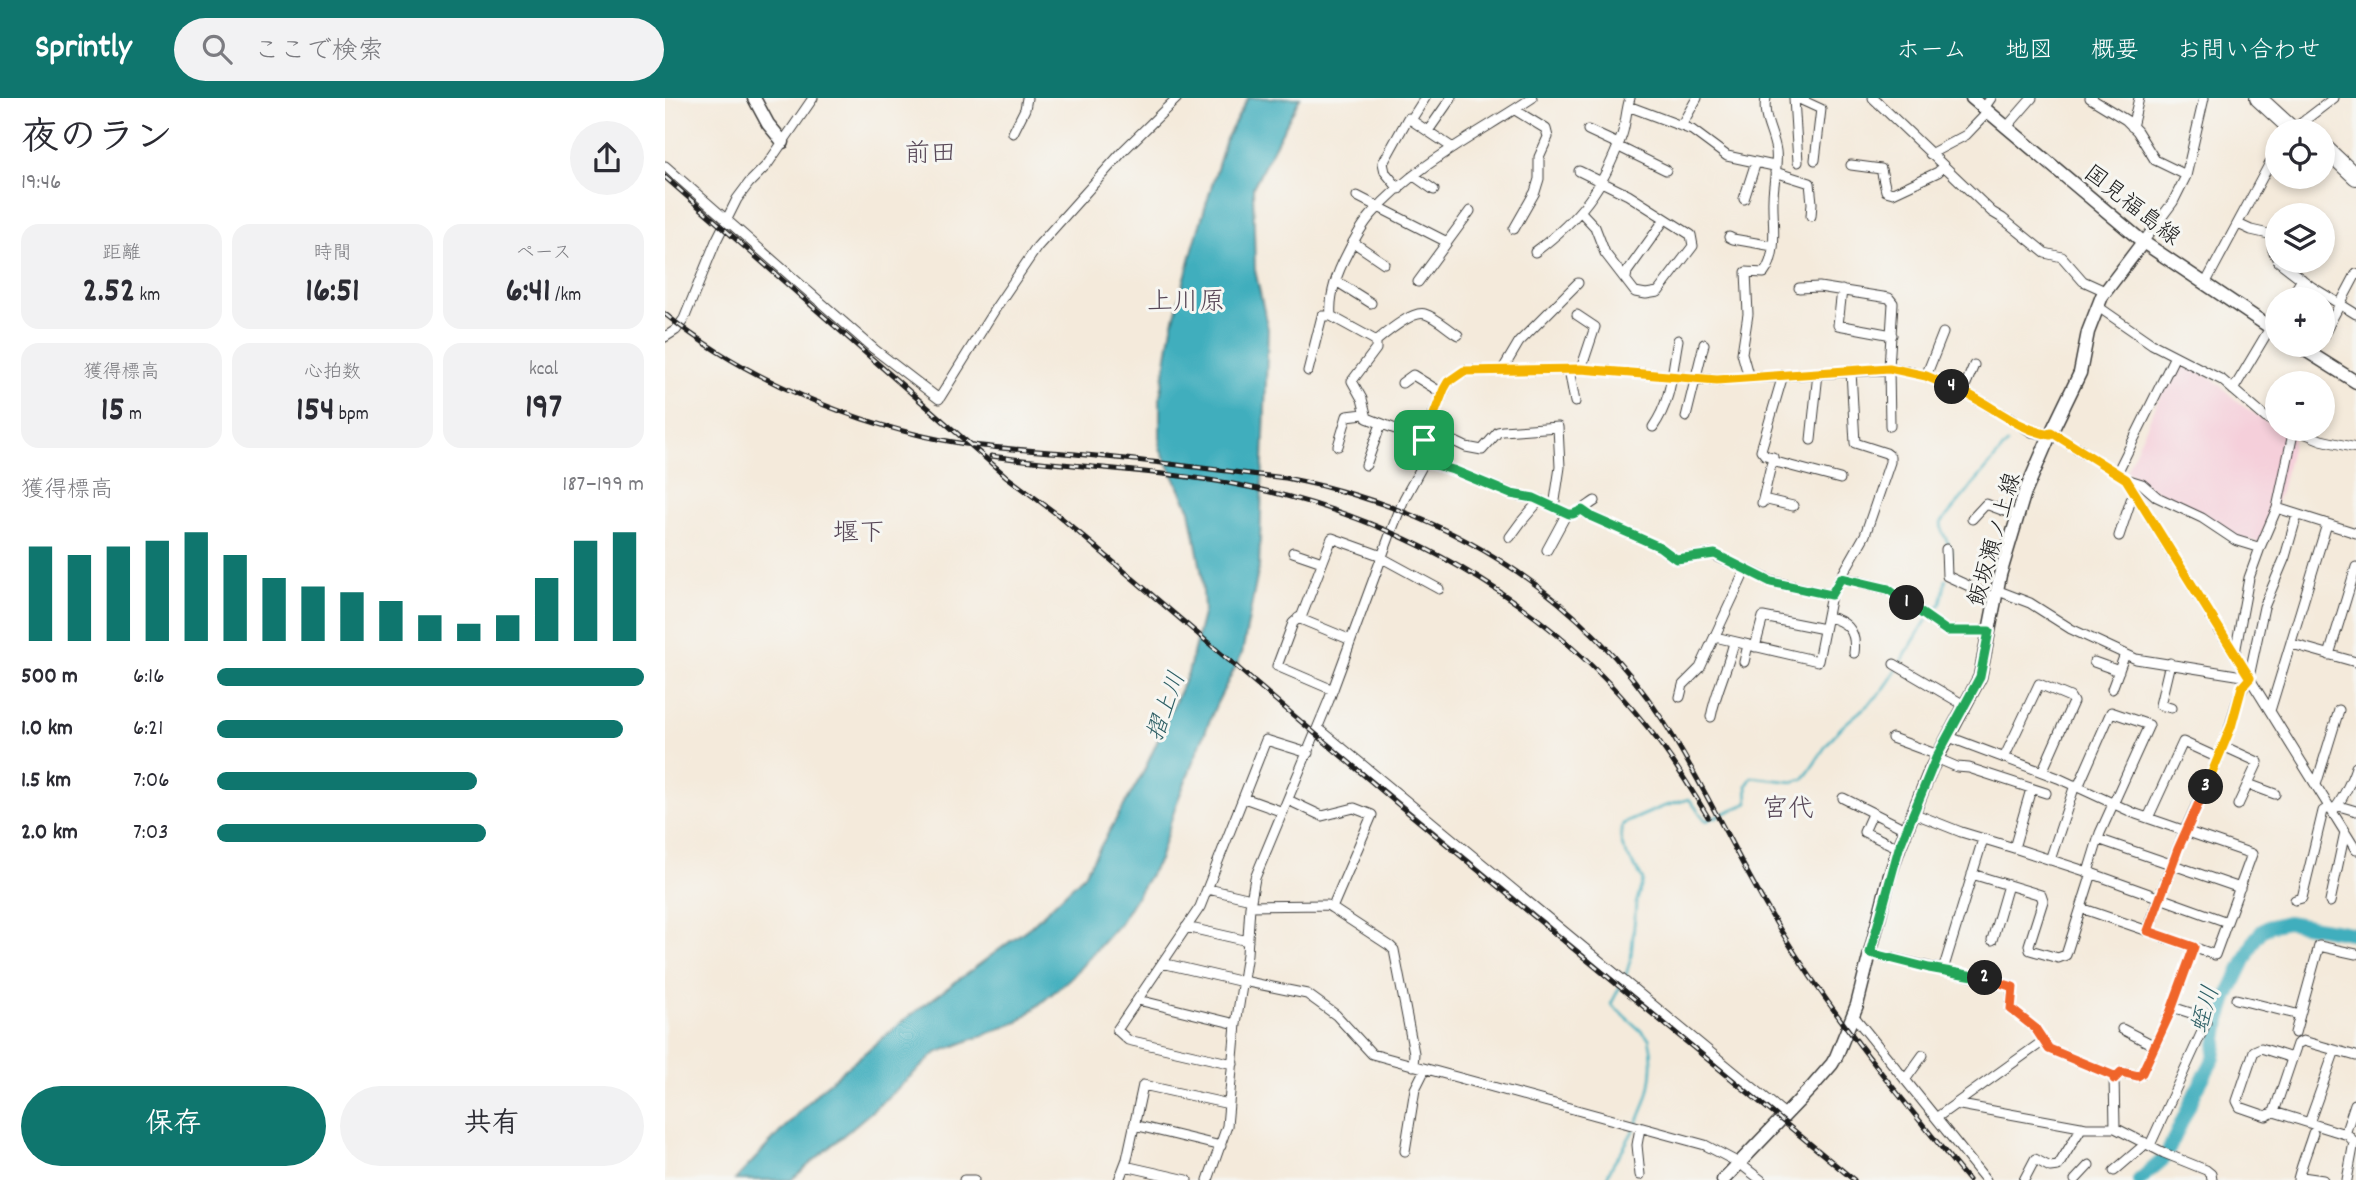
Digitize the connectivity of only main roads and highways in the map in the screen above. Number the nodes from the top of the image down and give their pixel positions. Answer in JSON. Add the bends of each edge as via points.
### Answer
{"nodes":[{"id":1,"x":754,"y":98,"type":"edge"},
{"id":2,"x":1972,"y":98,"type":"edge"},
{"id":3,"x":2258,"y":98,"type":"edge"},
{"id":4,"x":2272,"y":98,"type":"edge"},
{"id":5,"x":1988,"y":106,"type":"edge"},
{"id":6,"x":2284,"y":119,"type":"edge"},
{"id":7,"x":2288,"y":119,"type":"edge"},
{"id":8,"x":783,"y":142,"type":"road end"},
{"id":9,"x":2335,"y":157,"type":"edge"},
{"id":10,"x":2335,"y":170,"type":"edge"},
{"id":11,"x":2356,"y":177,"type":"edge"},
{"id":12,"x":2356,"y":189,"type":"edge"},
{"id":13,"x":2143,"y":242,"type":"junction"},
{"id":14,"x":2265,"y":322,"type":"edge"},
{"id":15,"x":2324,"y":357,"type":"edge"},
{"id":16,"x":2356,"y":383,"type":"edge"},
{"id":17,"x":1723,"y":1180,"type":"edge"}],
"edges":[{"from":1,"to":8,"type":"main road"},
{"from":2,"to":5,"type":"main road","name":"国見福島線"},
{"from":3,"to":6,"type":"highway"},
{"from":4,"to":7,"type":"highway"},
{"from":5,"to":13,"type":"main road","name":"国見福島線","via":[[2006,128]]},
{"from":9,"to":11,"type":"highway"},
{"from":10,"to":12,"type":"highway"},
{"from":13,"to":14,"type":"main road","name":"国見福島線"},
{"from":13,"to":17,"type":"main road","name":"飯坂瀬ノ上線","via":[[2097,306],[2080,373],[2024,495],[1995,594],[1980,677],[1937,756],[1899,848],[1853,1015],[1832,1064]]},
{"from":15,"to":16,"type":"main road"}]}
